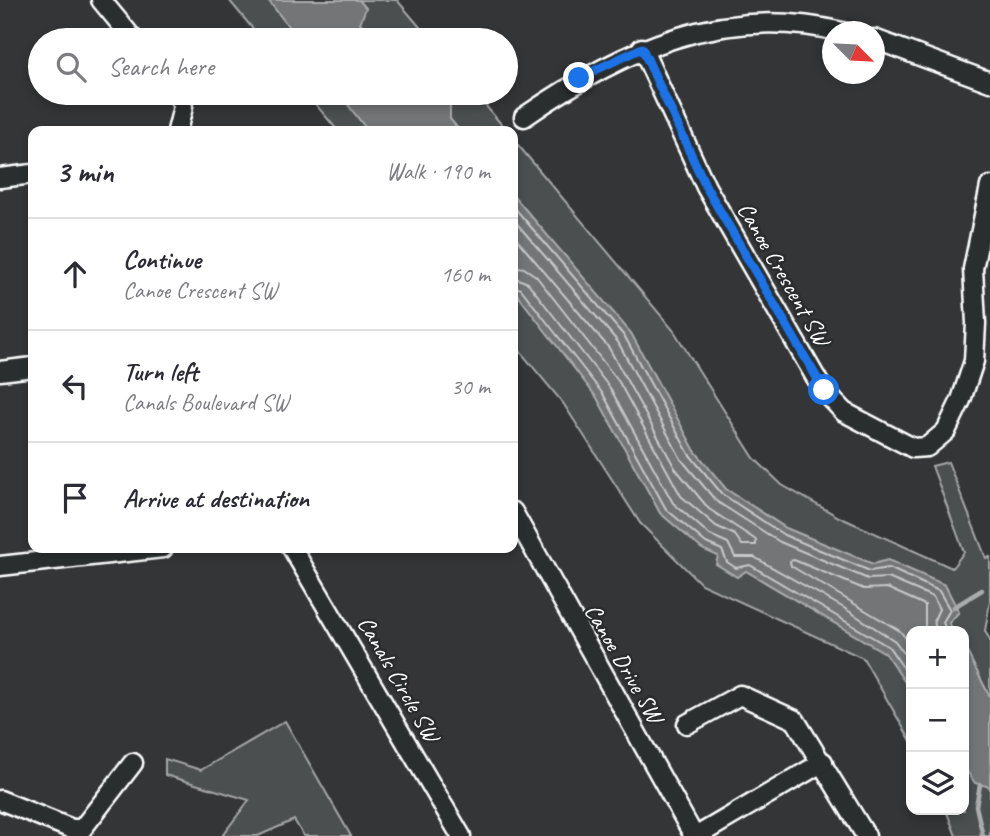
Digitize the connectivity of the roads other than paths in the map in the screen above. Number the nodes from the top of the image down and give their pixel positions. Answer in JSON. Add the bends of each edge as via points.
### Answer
{"nodes":[{"id":1,"x":101,"y":0,"type":"edge"},
{"id":2,"x":124,"y":28,"type":"edge"},
{"id":3,"x":822,"y":30,"type":"edge"},
{"id":4,"x":885,"y":43,"type":"edge"},
{"id":5,"x":642,"y":48,"type":"junction"},
{"id":6,"x":990,"y":82,"type":"edge"},
{"id":7,"x":182,"y":105,"type":"edge"},
{"id":8,"x":524,"y":117,"type":"dead end"},
{"id":9,"x":178,"y":126,"type":"edge"},
{"id":10,"x":28,"y":175,"type":"edge"},
{"id":11,"x":0,"y":178,"type":"edge"},
{"id":12,"x":990,"y":186,"type":"edge"},
{"id":13,"x":28,"y":368,"type":"edge"},
{"id":14,"x":0,"y":371,"type":"edge"},
{"id":15,"x":518,"y":521,"type":"edge"},
{"id":16,"x":118,"y":553,"type":"edge"},
{"id":17,"x":295,"y":553,"type":"edge"},
{"id":18,"x":0,"y":566,"type":"edge"},
{"id":19,"x":687,"y":724,"type":"dead end"},
{"id":20,"x":823,"y":762,"type":"junction"},
{"id":21,"x":133,"y":763,"type":"dead end"},
{"id":22,"x":0,"y":800,"type":"edge"},
{"id":23,"x":861,"y":834,"type":"edge"},
{"id":24,"x":461,"y":836,"type":"edge"},
{"id":25,"x":696,"y":836,"type":"edge"}],
"edges":[{"from":1,"to":2,"type":"street"},
{"from":3,"to":5,"type":"street","via":[[767,24],[685,33]]},
{"from":4,"to":6,"type":"street"},
{"from":5,"to":8,"type":"street","via":[[579,78]]},
{"from":5,"to":12,"type":"street","name":"Canoe Crescent SW","via":[[706,187],[824,390],[844,412],[913,448],[927,447],[946,431],[974,361],[973,269]]},
{"from":7,"to":9,"type":"street"},
{"from":10,"to":11,"type":"street"},
{"from":13,"to":14,"type":"street"},
{"from":15,"to":25,"type":"street","name":"Canoe Drive SW"},
{"from":16,"to":18,"type":"street"},
{"from":17,"to":24,"type":"street","name":"Canals Circle SW"},
{"from":19,"to":20,"type":"street","via":[[740,695],[795,720]]},
{"from":20,"to":23,"type":"street"},
{"from":20,"to":25,"type":"street"},
{"from":21,"to":22,"type":"street","via":[[82,829]]}]}
